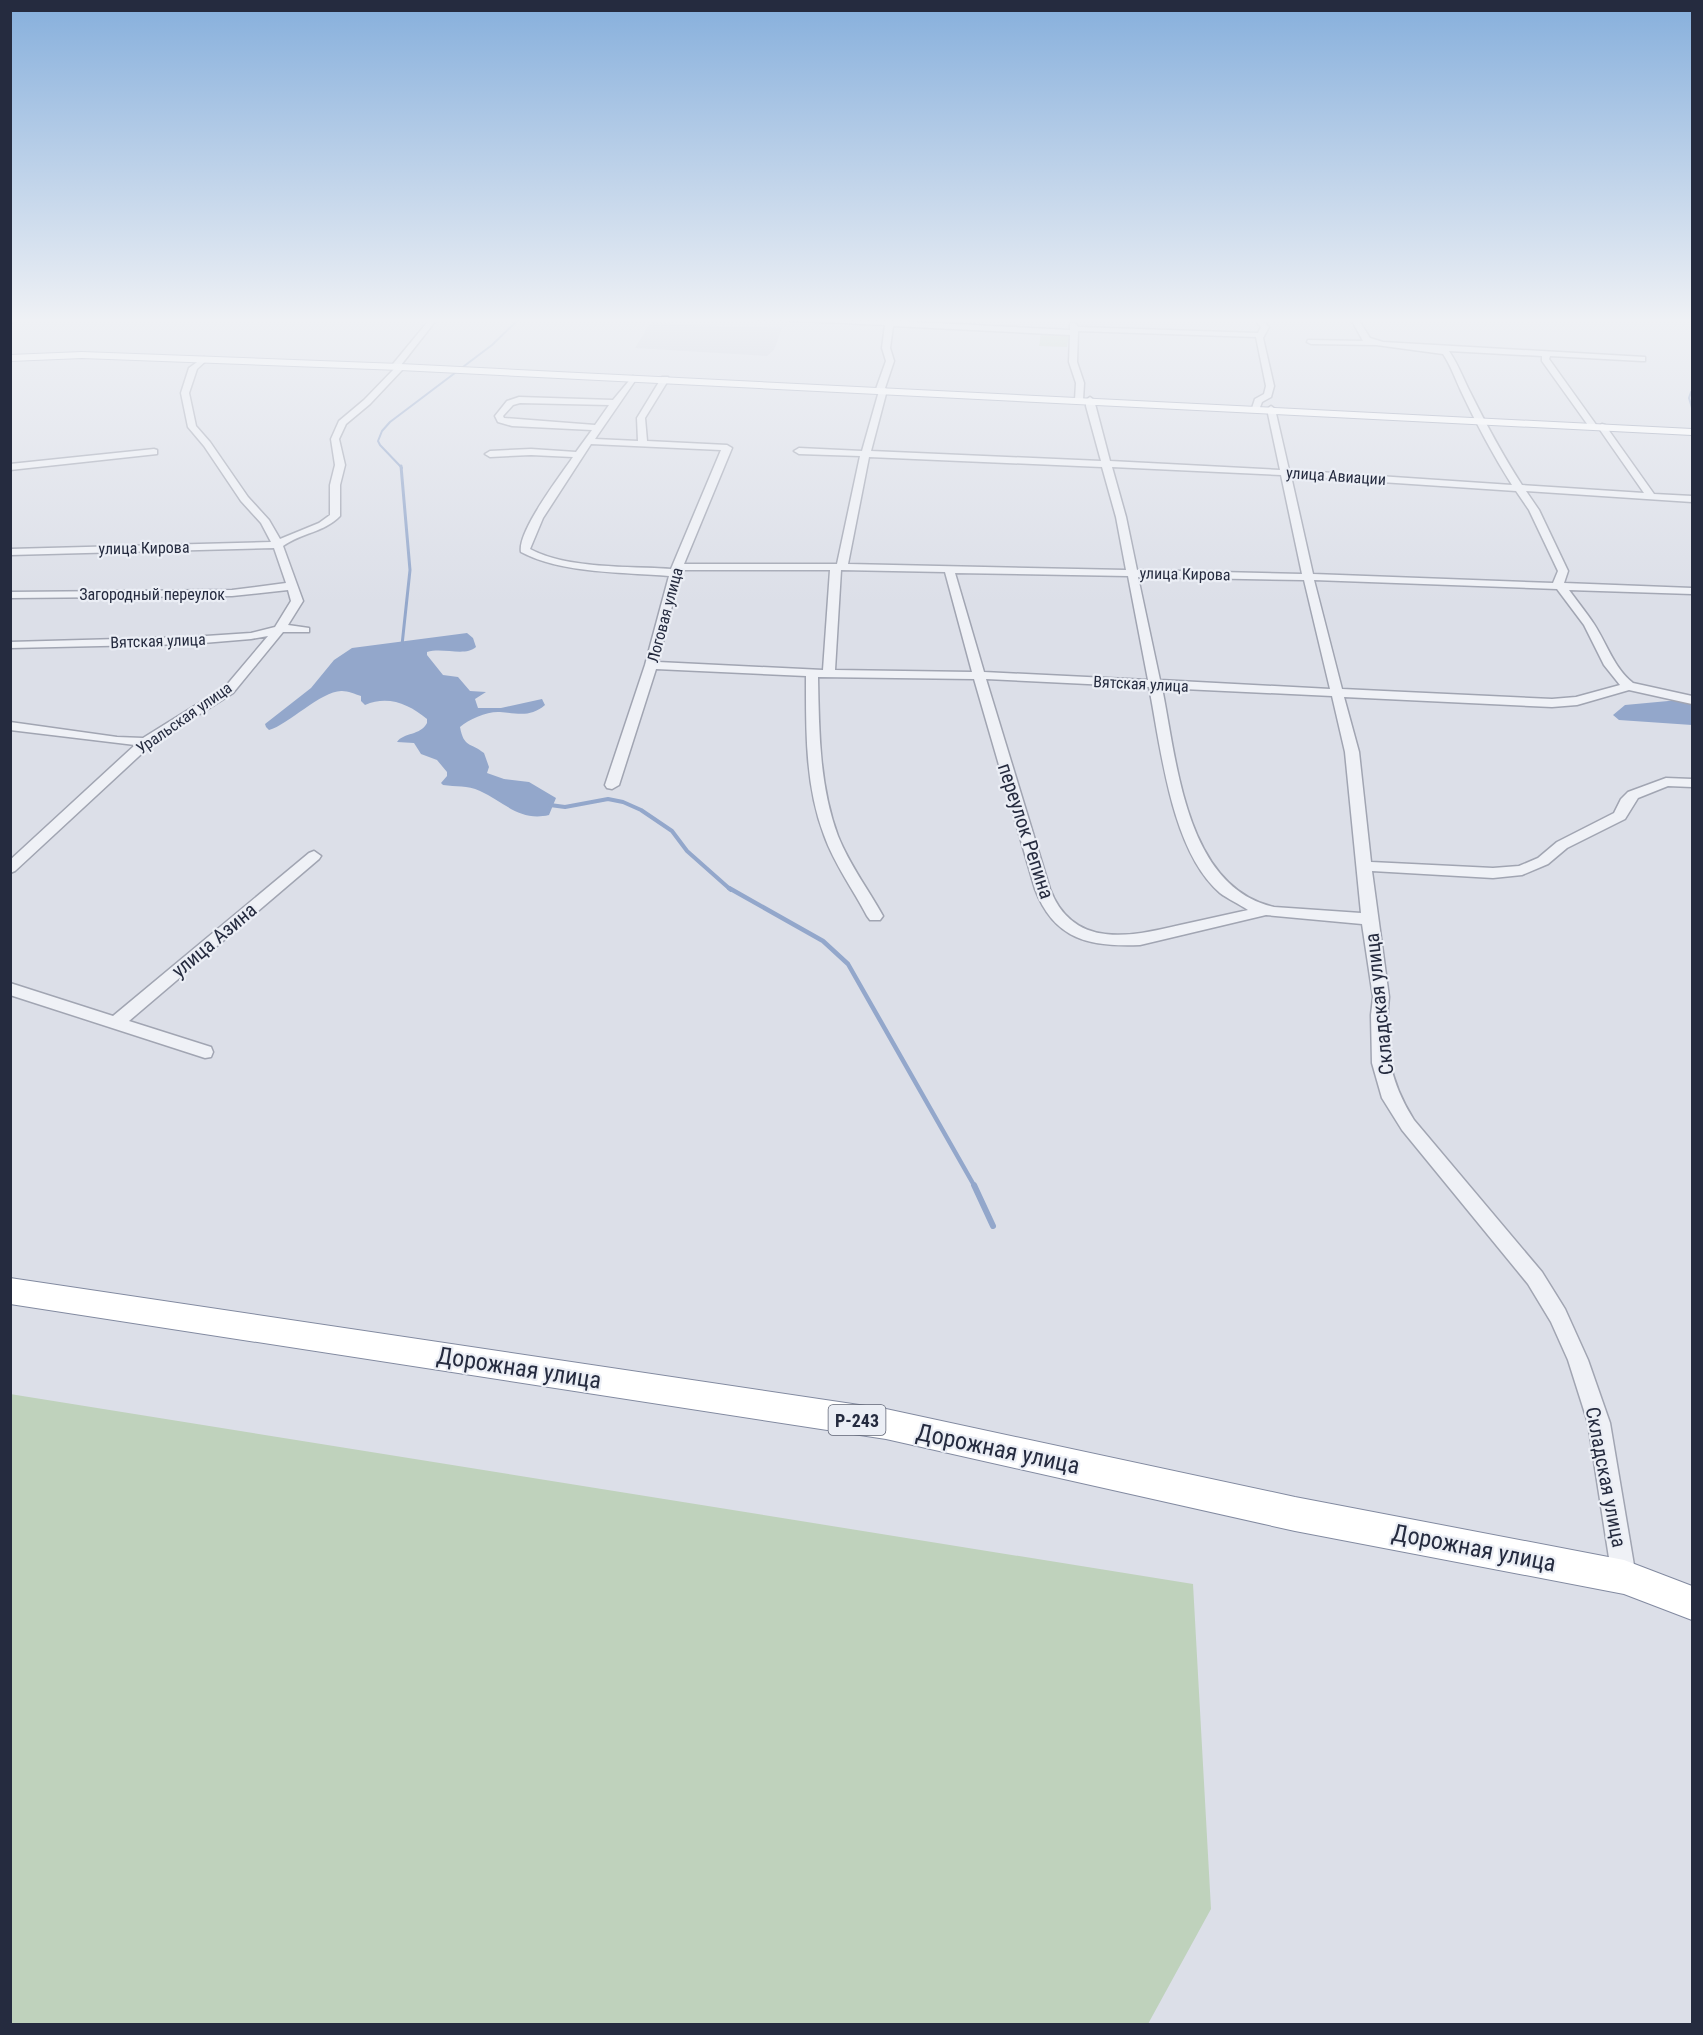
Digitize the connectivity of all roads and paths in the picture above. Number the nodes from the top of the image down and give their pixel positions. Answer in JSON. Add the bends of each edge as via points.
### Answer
{"nodes":[{"id":1,"x":189,"y":414,"type":"edge"},
{"id":2,"x":353,"y":414,"type":"edge"},
{"id":3,"x":500,"y":414,"type":"edge"},
{"id":4,"x":609,"y":414,"type":"edge"},
{"id":5,"x":643,"y":414,"type":"edge"},
{"id":6,"x":875,"y":414,"type":"edge"},
{"id":7,"x":1092,"y":414,"type":"edge"},
{"id":8,"x":1266,"y":414,"type":"edge"},
{"id":9,"x":1362,"y":414,"type":"edge"},
{"id":10,"x":1479,"y":414,"type":"edge"},
{"id":11,"x":1587,"y":414,"type":"edge"},
{"id":12,"x":1482,"y":420,"type":"junction"},
{"id":13,"x":1597,"y":427,"type":"junction"},
{"id":14,"x":599,"y":428,"type":"junction"},
{"id":15,"x":1692,"y":432,"type":"edge"},
{"id":16,"x":590,"y":441,"type":"junction"},
{"id":17,"x":643,"y":444,"type":"junction"},
{"id":18,"x":799,"y":451,"type":"dead end"},
{"id":19,"x":154,"y":452,"type":"dead end"},
{"id":20,"x":490,"y":454,"type":"dead end"},
{"id":21,"x":865,"y":454,"type":"junction"},
{"id":22,"x":580,"y":455,"type":"junction"},
{"id":23,"x":1107,"y":463,"type":"junction"},
{"id":24,"x":10,"y":467,"type":"edge"},
{"id":25,"x":1286,"y":473,"type":"junction"},
{"id":26,"x":1519,"y":487,"type":"junction"},
{"id":27,"x":1651,"y":496,"type":"junction"},
{"id":28,"x":1692,"y":499,"type":"edge"},
{"id":29,"x":278,"y":545,"type":"junction"},
{"id":30,"x":10,"y":552,"type":"edge"},
{"id":31,"x":839,"y":567,"type":"junction"},
{"id":32,"x":949,"y":569,"type":"junction"},
{"id":33,"x":676,"y":570,"type":"junction"},
{"id":34,"x":1132,"y":573,"type":"junction"},
{"id":35,"x":1308,"y":577,"type":"junction"},
{"id":36,"x":292,"y":586,"type":"junction"},
{"id":37,"x":1562,"y":587,"type":"junction"},
{"id":38,"x":1692,"y":591,"type":"edge"},
{"id":39,"x":10,"y":595,"type":"edge"},
{"id":40,"x":280,"y":629,"type":"junction"},
{"id":41,"x":305,"y":630,"type":"dead end"},
{"id":42,"x":10,"y":645,"type":"edge"},
{"id":43,"x":651,"y":665,"type":"junction"},
{"id":44,"x":812,"y":673,"type":"junction"},
{"id":45,"x":829,"y":674,"type":"junction"},
{"id":46,"x":980,"y":676,"type":"junction"},
{"id":47,"x":1155,"y":685,"type":"junction"},
{"id":48,"x":1629,"y":686,"type":"junction"},
{"id":49,"x":1337,"y":694,"type":"junction"},
{"id":50,"x":1692,"y":700,"type":"edge"},
{"id":51,"x":10,"y":726,"type":"edge"},
{"id":52,"x":146,"y":742,"type":"junction"},
{"id":53,"x":1692,"y":783,"type":"edge"},
{"id":54,"x":612,"y":785,"type":"dead end"},
{"id":55,"x":314,"y":856,"type":"dead end"},
{"id":56,"x":1364,"y":866,"type":"junction"},
{"id":57,"x":10,"y":868,"type":"edge"},
{"id":58,"x":1264,"y":911,"type":"junction"},
{"id":59,"x":876,"y":916,"type":"dead end"},
{"id":60,"x":1370,"y":919,"type":"junction"},
{"id":61,"x":10,"y":988,"type":"edge"},
{"id":62,"x":115,"y":1024,"type":"junction"},
{"id":63,"x":205,"y":1053,"type":"dead end"},
{"id":64,"x":10,"y":1292,"type":"edge"},
{"id":65,"x":1624,"y":1577,"type":"junction"},
{"id":66,"x":1692,"y":1603,"type":"edge"}],
"edges":[{"from":1,"to":29,"type":"street","name":"Уральская улица","via":[[192,427],[265,522]]},
{"from":2,"to":29,"type":"street","via":[[342,423],[335,439],[340,465],[335,485],[335,516],[329,522],[288,536]]},
{"from":3,"to":14,"type":"street","via":[[506,422]]},
{"from":4,"to":14,"type":"street"},
{"from":5,"to":17,"type":"street"},
{"from":6,"to":21,"type":"street"},
{"from":7,"to":23,"type":"street"},
{"from":8,"to":25,"type":"street","name":"Складская улица"},
{"from":9,"to":12,"type":"main road"},
{"from":10,"to":12,"type":"street"},
{"from":11,"to":13,"type":"street"},
{"from":12,"to":13,"type":"main road"},
{"from":12,"to":26,"type":"street"},
{"from":13,"to":15,"type":"main road"},
{"from":13,"to":27,"type":"street"},
{"from":14,"to":16,"type":"street"},
{"from":16,"to":17,"type":"street"},
{"from":16,"to":22,"type":"street"},
{"from":17,"to":33,"type":"street","name":"Логовая улица","via":[[727,448]]},
{"from":18,"to":21,"type":"street","name":"улица Авиации"},
{"from":19,"to":24,"type":"street"},
{"from":20,"to":22,"type":"street"},
{"from":21,"to":23,"type":"street","name":"улица Авиации"},
{"from":21,"to":31,"type":"street"},
{"from":22,"to":33,"type":"street","name":"улица Кирова","via":[[535,524],[524,545],[528,552],[564,562]]},
{"from":23,"to":25,"type":"street","name":"улица Авиации"},
{"from":23,"to":34,"type":"street"},
{"from":25,"to":26,"type":"street","name":"улица Авиации"},
{"from":25,"to":35,"type":"street","name":"Складская улица"},
{"from":26,"to":27,"type":"street","name":"улица Авиации"},
{"from":26,"to":37,"type":"street","via":[[1560,562],[1563,571],[1558,581]]},
{"from":27,"to":28,"type":"street","name":"улица Авиации"},
{"from":29,"to":30,"type":"street","name":"улица Кирова"},
{"from":29,"to":36,"type":"street","name":"Уральская улица"},
{"from":31,"to":32,"type":"street","name":"улица Кирова"},
{"from":31,"to":33,"type":"street","name":"улица Кирова"},
{"from":31,"to":45,"type":"street"},
{"from":32,"to":34,"type":"street","name":"улица Кирова"},
{"from":32,"to":46,"type":"street","name":"переулок Репина"},
{"from":33,"to":43,"type":"street","name":"Логовая улица"},
{"from":34,"to":35,"type":"street","name":"улица Кирова"},
{"from":34,"to":47,"type":"street"},
{"from":35,"to":37,"type":"street","name":"улица Кирова"},
{"from":35,"to":49,"type":"street","name":"Складская улица"},
{"from":36,"to":39,"type":"street","name":"Загородный переулок","via":[[232,593]]},
{"from":36,"to":40,"type":"street","name":"Уральская улица","via":[[297,601]]},
{"from":37,"to":38,"type":"street","name":"улица Кирова"},
{"from":37,"to":48,"type":"street","via":[[1589,625],[1610,665]]},
{"from":40,"to":41,"type":"street","name":"Вятская улица"},
{"from":40,"to":42,"type":"street","name":"Вятская улица","via":[[252,636],[198,640]]},
{"from":40,"to":52,"type":"street","name":"Уральская улица","via":[[223,694]]},
{"from":43,"to":44,"type":"street","name":"Вятская улица"},
{"from":43,"to":54,"type":"street","name":"Логовая улица"},
{"from":44,"to":45,"type":"street","name":"Вятская улица"},
{"from":44,"to":59,"type":"street","via":[[814,759],[821,800],[839,854]]},
{"from":45,"to":46,"type":"street","name":"Вятская улица"},
{"from":46,"to":47,"type":"street","name":"Вятская улица"},
{"from":46,"to":58,"type":"street","name":"переулок Репина","via":[[1045,894],[1062,923],[1098,939],[1140,940]]},
{"from":47,"to":49,"type":"street","name":"Вятская улица"},
{"from":47,"to":58,"type":"street","via":[[1178,799],[1196,852],[1226,889]]},
{"from":48,"to":49,"type":"street","name":"Вятская улица","via":[[1565,703]]},
{"from":48,"to":50,"type":"street"},
{"from":49,"to":56,"type":"street","name":"Складская улица","via":[[1352,752]]},
{"from":51,"to":52,"type":"street"},
{"from":52,"to":57,"type":"street","name":"Уральская улица"},
{"from":53,"to":56,"type":"street","via":[[1666,782],[1633,795],[1620,816],[1522,870],[1493,873]]},
{"from":55,"to":62,"type":"street","name":"улица Азина"},
{"from":56,"to":60,"type":"street","name":"Складская улица"},
{"from":58,"to":60,"type":"street"},
{"from":60,"to":65,"type":"street","name":"Складская улица","via":[[1382,997],[1381,1063],[1391,1098],[1408,1125],[1535,1278],[1558,1316],[1599,1423]]},
{"from":61,"to":62,"type":"street"},
{"from":62,"to":63,"type":"street"},
{"from":64,"to":65,"type":"highway","name":"Дорожная улица","number":"Р-243","via":[[886,1424],[1295,1514]]},
{"from":65,"to":66,"type":"highway","name":"Дорожная улица","number":"Р-243"}]}
